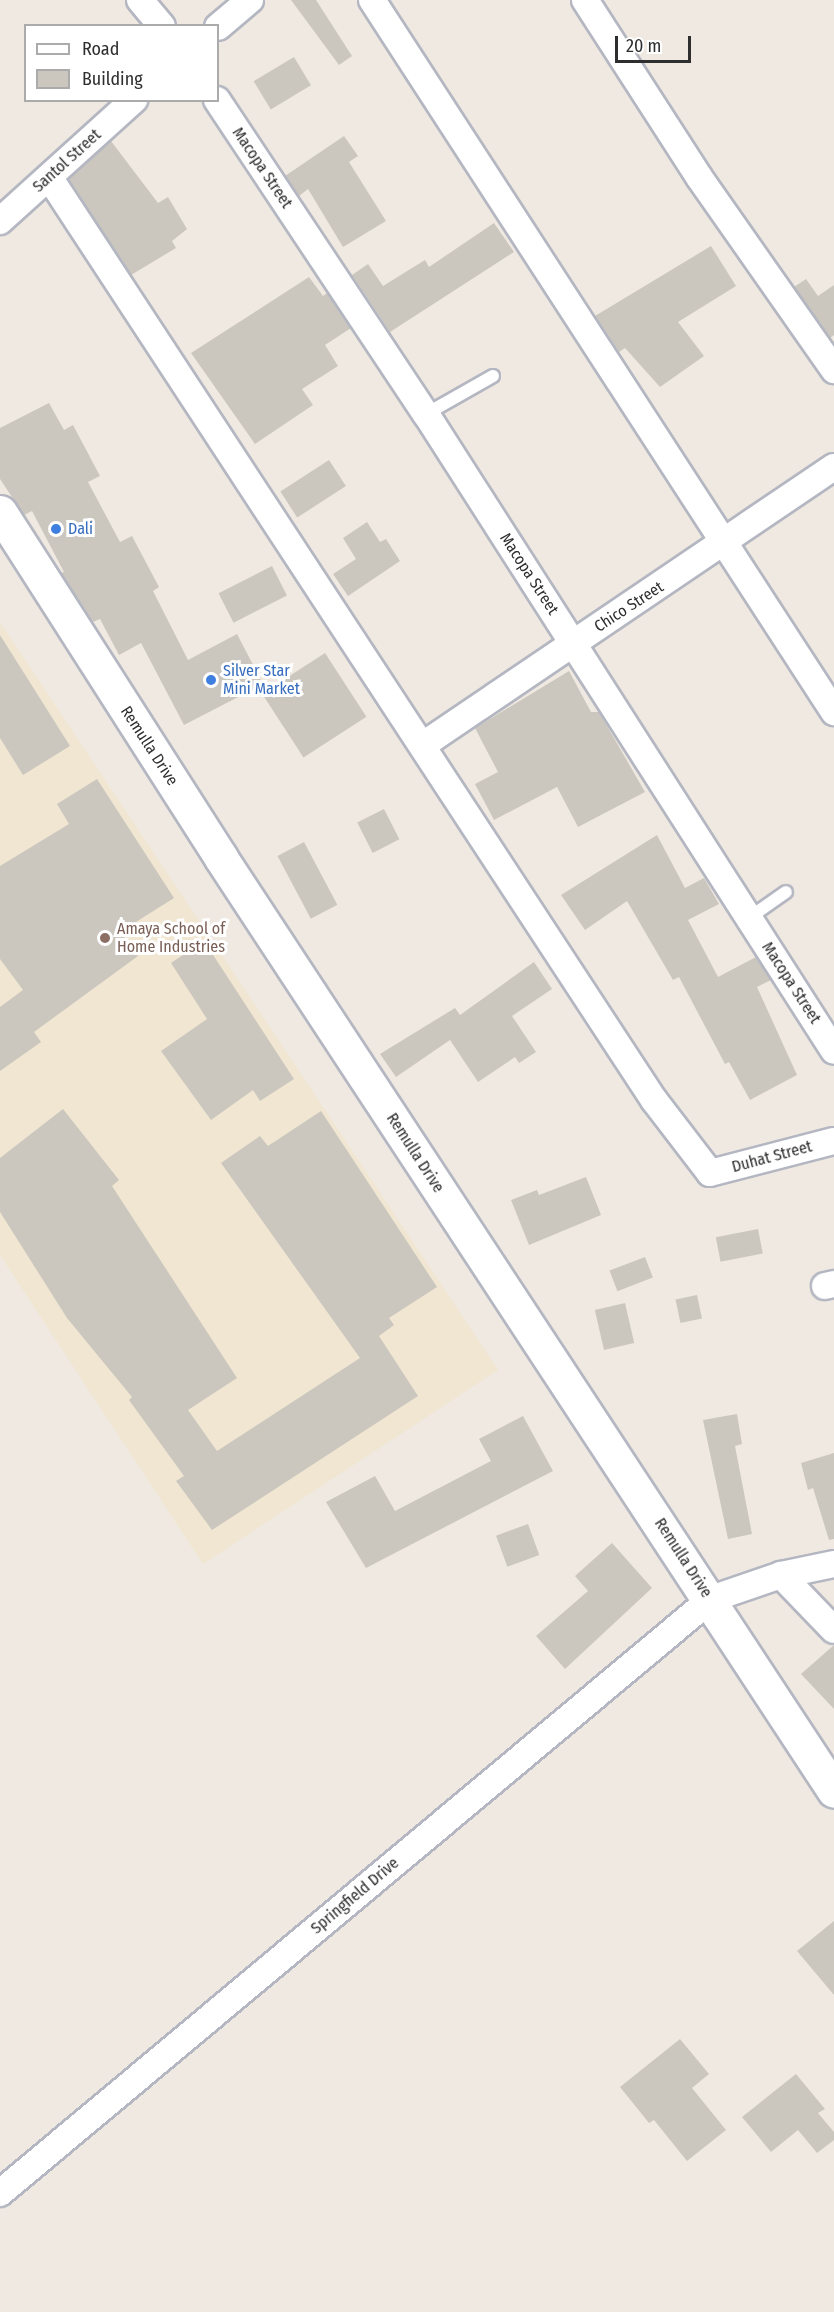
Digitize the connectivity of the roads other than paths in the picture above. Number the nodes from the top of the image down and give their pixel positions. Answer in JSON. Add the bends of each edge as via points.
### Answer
{"nodes":[{"id":1,"x":140,"y":0,"type":"edge"},
{"id":2,"x":250,"y":0,"type":"edge"},
{"id":3,"x":372,"y":0,"type":"edge"},
{"id":4,"x":585,"y":0,"type":"edge"},
{"id":5,"x":160,"y":24,"type":"edge"},
{"id":6,"x":219,"y":26,"type":"edge"},
{"id":7,"x":132,"y":102,"type":"edge"},
{"id":8,"x":218,"y":102,"type":"edge"},
{"id":9,"x":49,"y":177,"type":"junction"},
{"id":10,"x":0,"y":221,"type":"edge"},
{"id":11,"x":834,"y":370,"type":"edge"},
{"id":12,"x":493,"y":376,"type":"dead end"},
{"id":13,"x":426,"y":414,"type":"junction"},
{"id":14,"x":834,"y":467,"type":"edge"},
{"id":15,"x":0,"y":512,"type":"edge"},
{"id":16,"x":723,"y":545,"type":"junction"},
{"id":17,"x":573,"y":643,"type":"junction"},
{"id":18,"x":826,"y":681,"type":"edge"},
{"id":19,"x":834,"y":712,"type":"edge"},
{"id":20,"x":423,"y":745,"type":"junction"},
{"id":21,"x":786,"y":892,"type":"dead end"},
{"id":22,"x":749,"y":918,"type":"junction"},
{"id":23,"x":833,"y":1048,"type":"edge"},
{"id":24,"x":834,"y":1141,"type":"edge"},
{"id":25,"x":834,"y":1564,"type":"edge"},
{"id":26,"x":781,"y":1575,"type":"junction"},
{"id":27,"x":711,"y":1599,"type":"junction"},
{"id":28,"x":834,"y":1630,"type":"edge"},
{"id":29,"x":834,"y":1791,"type":"edge"},
{"id":30,"x":0,"y":2193,"type":"edge"}],
"edges":[{"from":1,"to":5,"type":"street"},
{"from":2,"to":6,"type":"street"},
{"from":3,"to":16,"type":"street"},
{"from":4,"to":11,"type":"street","via":[[699,177]]},
{"from":7,"to":9,"type":"street","name":"Santol Street"},
{"from":8,"to":13,"type":"street","name":"Macopa Street"},
{"from":9,"to":10,"type":"street","name":"Santol Street"},
{"from":9,"to":20,"type":"street"},
{"from":12,"to":13,"type":"lane"},
{"from":13,"to":17,"type":"street","name":"Macopa Street"},
{"from":14,"to":16,"type":"street","name":"Chico Street"},
{"from":15,"to":27,"type":"main road","name":"Remulla Drive","via":[[221,858]]},
{"from":16,"to":17,"type":"street","name":"Chico Street"},
{"from":16,"to":18,"type":"street"},
{"from":17,"to":20,"type":"street","name":"Chico Street"},
{"from":17,"to":22,"type":"street","name":"Macopa Street"},
{"from":18,"to":19,"type":"street"},
{"from":20,"to":24,"type":"street","name":"Duhat Street","via":[[654,1100],[710,1173]]},
{"from":21,"to":22,"type":"lane"},
{"from":22,"to":23,"type":"street","name":"Macopa Street"},
{"from":25,"to":26,"type":"street"},
{"from":26,"to":27,"type":"street"},
{"from":26,"to":28,"type":"street"},
{"from":27,"to":29,"type":"main road","name":"Remulla Drive"},
{"from":27,"to":30,"type":"street","name":"Springfield Drive"}]}
